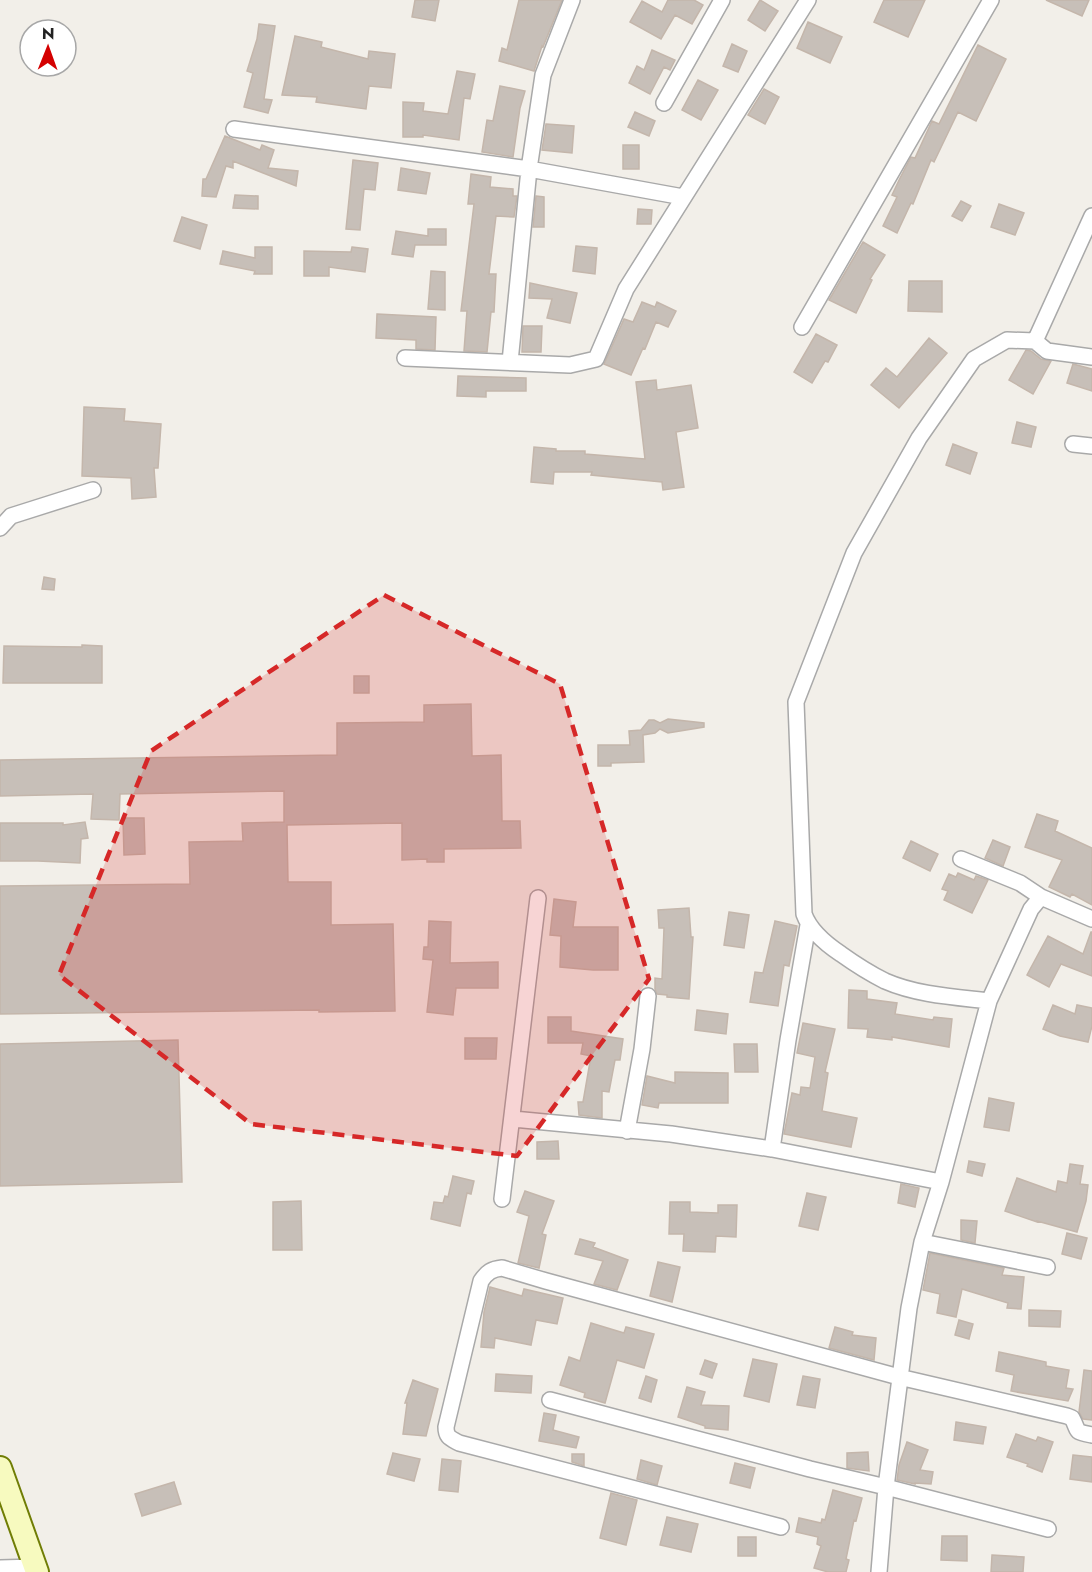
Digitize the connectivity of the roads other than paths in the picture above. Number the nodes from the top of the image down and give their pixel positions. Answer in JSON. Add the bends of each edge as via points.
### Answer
{"nodes":[{"id":1,"x":572,"y":0,"type":"edge"},
{"id":2,"x":722,"y":0,"type":"edge"},
{"id":3,"x":808,"y":0,"type":"edge"},
{"id":4,"x":991,"y":0,"type":"edge"},
{"id":5,"x":664,"y":103,"type":"dead end"},
{"id":6,"x":234,"y":129,"type":"dead end"},
{"id":7,"x":529,"y":169,"type":"junction"},
{"id":8,"x":683,"y":197,"type":"junction"},
{"id":9,"x":1092,"y":216,"type":"edge"},
{"id":10,"x":802,"y":327,"type":"dead end"},
{"id":11,"x":1035,"y":341,"type":"junction"},
{"id":12,"x":1092,"y":357,"type":"edge"},
{"id":13,"x":405,"y":358,"type":"dead end"},
{"id":14,"x":510,"y":362,"type":"junction"},
{"id":15,"x":1073,"y":444,"type":"dead end"},
{"id":16,"x":1092,"y":446,"type":"edge"},
{"id":17,"x":93,"y":490,"type":"dead end"},
{"id":18,"x":0,"y":528,"type":"edge"},
{"id":19,"x":961,"y":859,"type":"dead end"},
{"id":20,"x":1041,"y":897,"type":"junction"},
{"id":21,"x":538,"y":898,"type":"dead end"},
{"id":22,"x":1092,"y":919,"type":"edge"},
{"id":23,"x":808,"y":925,"type":"junction"},
{"id":24,"x":648,"y":996,"type":"dead end"},
{"id":25,"x":989,"y":1001,"type":"junction"},
{"id":26,"x":513,"y":1119,"type":"junction"},
{"id":27,"x":627,"y":1131,"type":"junction"},
{"id":28,"x":772,"y":1149,"type":"junction"},
{"id":29,"x":941,"y":1182,"type":"junction"},
{"id":30,"x":502,"y":1199,"type":"dead end"},
{"id":31,"x":922,"y":1242,"type":"junction"},
{"id":32,"x":1047,"y":1268,"type":"dead end"},
{"id":33,"x":899,"y":1377,"type":"junction"},
{"id":34,"x":550,"y":1400,"type":"dead end"},
{"id":35,"x":1092,"y":1435,"type":"edge"},
{"id":36,"x":0,"y":1468,"type":"edge"},
{"id":37,"x":886,"y":1487,"type":"junction"},
{"id":38,"x":781,"y":1527,"type":"dead end"},
{"id":39,"x":1048,"y":1529,"type":"dead end"},
{"id":40,"x":0,"y":1569,"type":"edge"},
{"id":41,"x":36,"y":1569,"type":"edge"},
{"id":42,"x":879,"y":1572,"type":"edge"}],
"edges":[{"from":1,"to":7,"type":"street","via":[[543,75]]},
{"from":2,"to":5,"type":"street"},
{"from":3,"to":8,"type":"street"},
{"from":4,"to":10,"type":"street"},
{"from":6,"to":7,"type":"street"},
{"from":7,"to":8,"type":"street"},
{"from":7,"to":14,"type":"street"},
{"from":8,"to":14,"type":"street","via":[[626,289],[596,359],[570,364]]},
{"from":9,"to":11,"type":"street"},
{"from":11,"to":12,"type":"street","via":[[1047,351]]},
{"from":11,"to":23,"type":"street","via":[[1007,340],[974,359],[919,438],[849,563],[796,702],[804,914]]},
{"from":13,"to":14,"type":"street"},
{"from":15,"to":16,"type":"street"},
{"from":17,"to":18,"type":"street","via":[[11,516]]},
{"from":19,"to":20,"type":"street","via":[[1020,883]]},
{"from":20,"to":22,"type":"street"},
{"from":20,"to":25,"type":"street","via":[[1031,909]]},
{"from":21,"to":26,"type":"street"},
{"from":23,"to":25,"type":"street","via":[[832,948],[886,981],[922,992]]},
{"from":23,"to":28,"type":"street"},
{"from":24,"to":27,"type":"street"},
{"from":25,"to":29,"type":"street"},
{"from":26,"to":27,"type":"street"},
{"from":26,"to":30,"type":"street"},
{"from":27,"to":28,"type":"street"},
{"from":28,"to":29,"type":"street"},
{"from":29,"to":31,"type":"street"},
{"from":31,"to":32,"type":"street"},
{"from":31,"to":33,"type":"street"},
{"from":33,"to":35,"type":"street","via":[[1066,1416],[1072,1418],[1079,1433]]},
{"from":33,"to":37,"type":"street"},
{"from":33,"to":38,"type":"street","via":[[502,1268],[486,1273],[446,1426],[450,1438]]},
{"from":34,"to":37,"type":"street"},
{"from":36,"to":41,"type":"main road"},
{"from":37,"to":39,"type":"street"},
{"from":37,"to":42,"type":"street"},
{"from":40,"to":41,"type":"street"}]}
